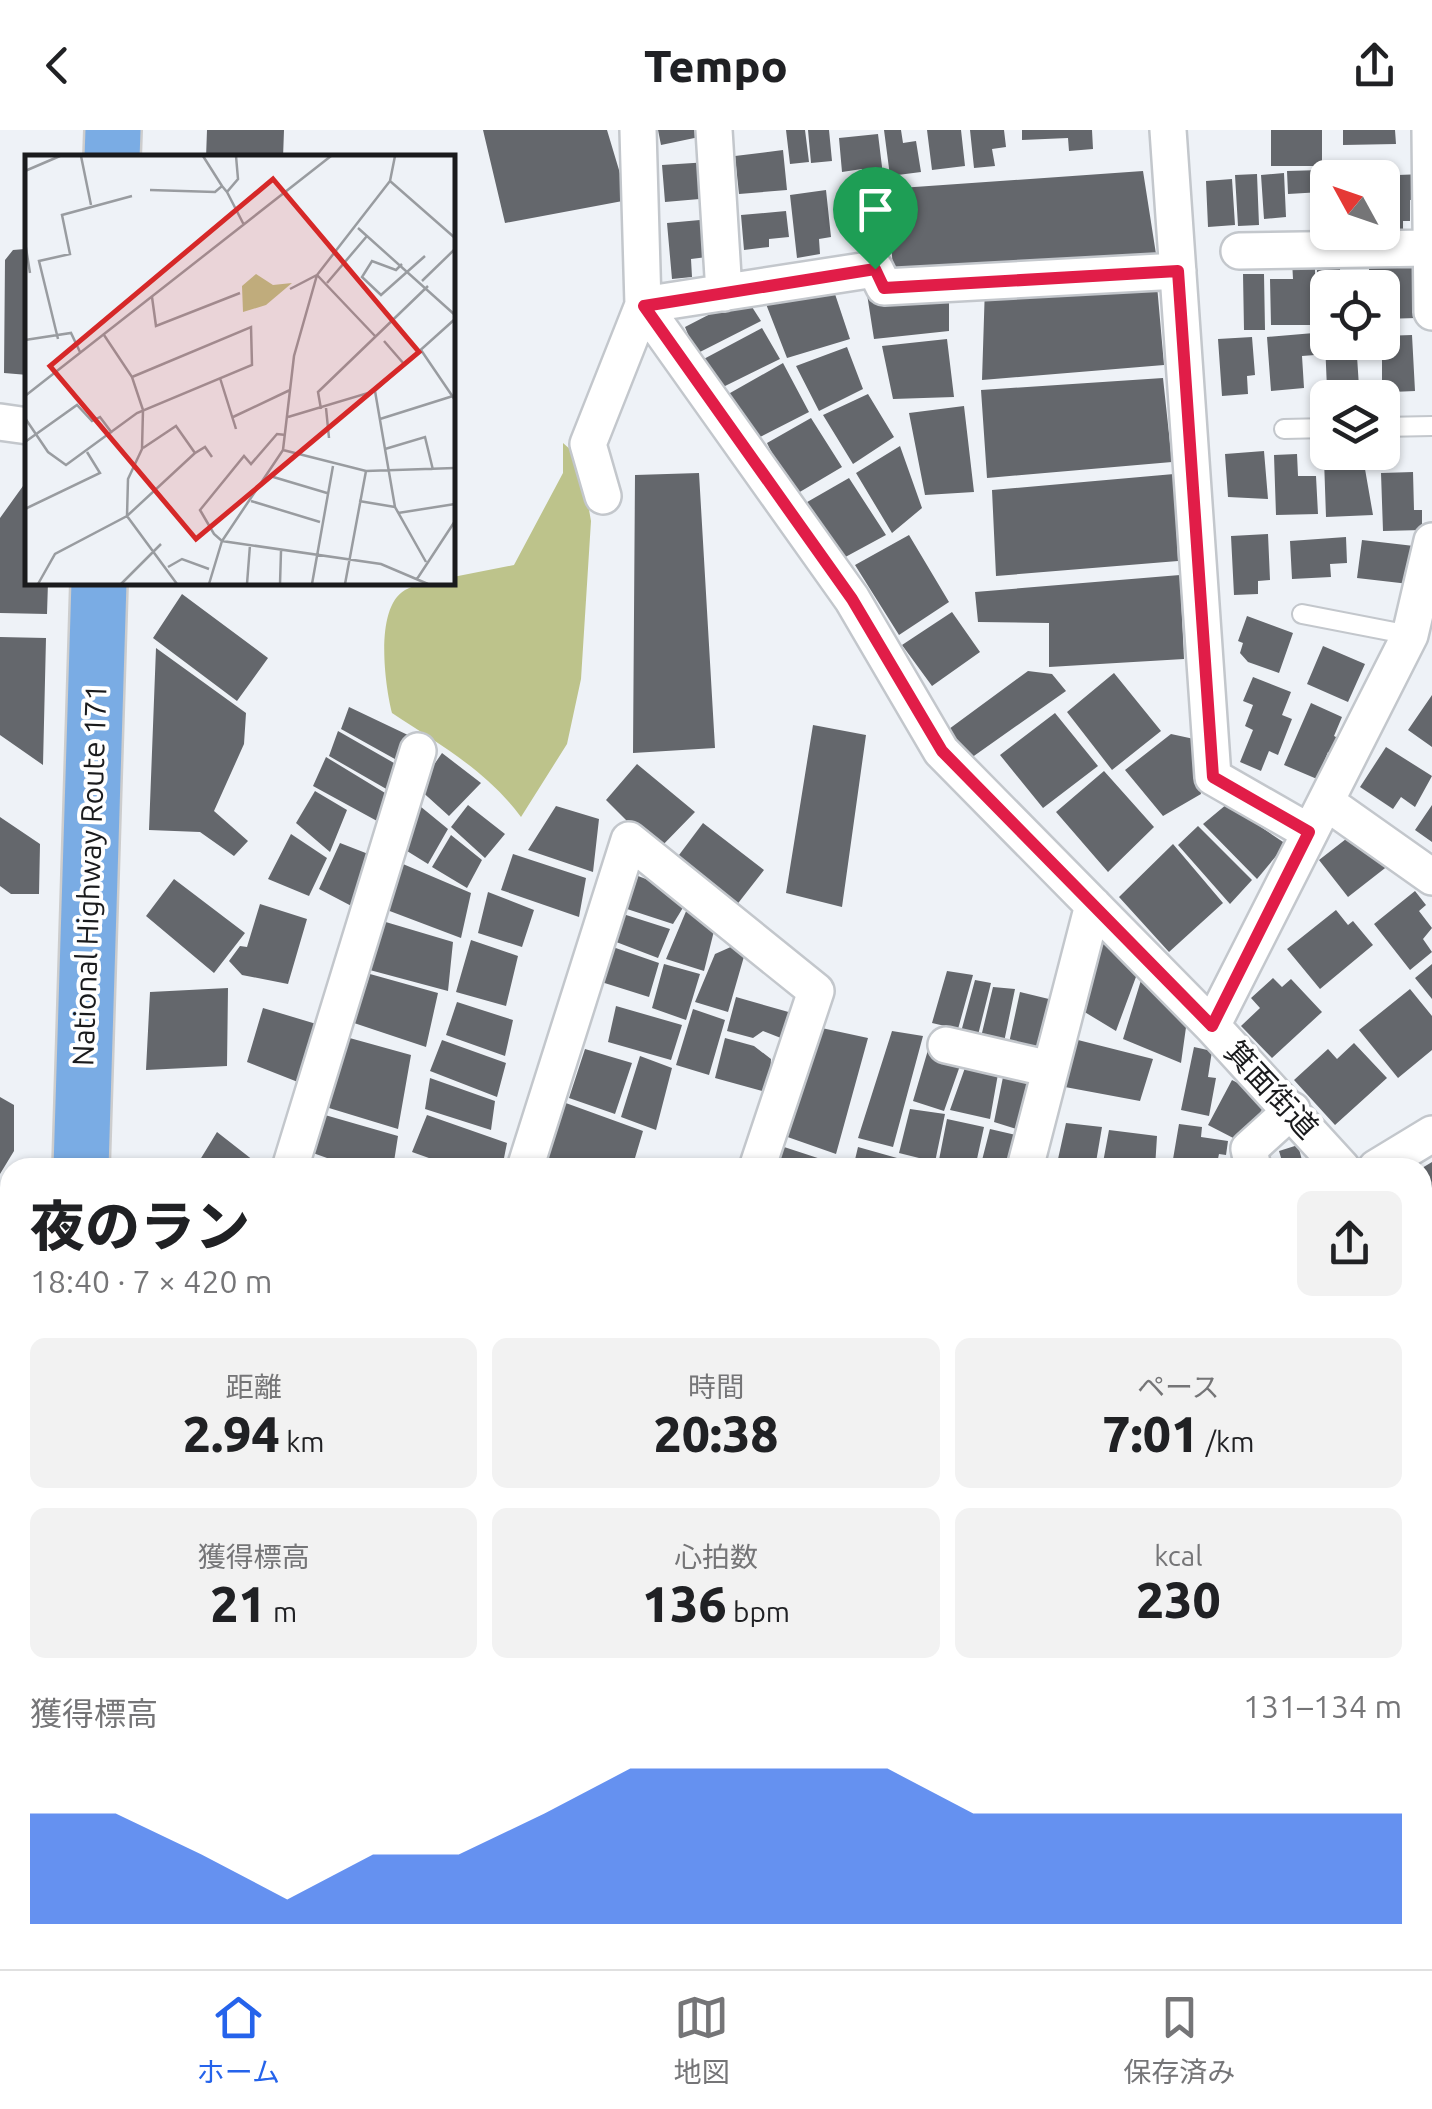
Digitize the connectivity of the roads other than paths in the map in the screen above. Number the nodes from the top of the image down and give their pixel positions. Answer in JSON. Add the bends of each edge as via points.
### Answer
{"nodes":[{"id":1,"x":113,"y":130,"type":"edge"},
{"id":2,"x":638,"y":130,"type":"edge"},
{"id":3,"x":714,"y":130,"type":"edge"},
{"id":4,"x":1168,"y":130,"type":"edge"},
{"id":5,"x":1430,"y":130,"type":"edge"},
{"id":6,"x":112,"y":155,"type":"edge"},
{"id":7,"x":1429,"y":248,"type":"junction"},
{"id":8,"x":1239,"y":251,"type":"dead end"},
{"id":9,"x":1178,"y":271,"type":"junction"},
{"id":10,"x":724,"y":293,"type":"junction"},
{"id":11,"x":644,"y":306,"type":"junction"},
{"id":12,"x":1432,"y":312,"type":"edge"},
{"id":13,"x":0,"y":422,"type":"edge"},
{"id":14,"x":25,"y":426,"type":"edge"},
{"id":15,"x":1432,"y":426,"type":"edge"},
{"id":16,"x":1400,"y":427,"type":"edge"},
{"id":17,"x":1310,"y":428,"type":"edge"},
{"id":18,"x":1284,"y":429,"type":"dead end"},
{"id":19,"x":603,"y":496,"type":"dead end"},
{"id":20,"x":1432,"y":541,"type":"edge"},
{"id":21,"x":98,"y":585,"type":"edge"},
{"id":22,"x":1302,"y":614,"type":"dead end"},
{"id":23,"x":1410,"y":635,"type":"junction"},
{"id":24,"x":418,"y":750,"type":"dead end"},
{"id":25,"x":1318,"y":817,"type":"junction"},
{"id":26,"x":1432,"y":877,"type":"edge"},
{"id":27,"x":1093,"y":905,"type":"junction"},
{"id":28,"x":1212,"y":1026,"type":"junction"},
{"id":29,"x":946,"y":1044,"type":"dead end"},
{"id":30,"x":1050,"y":1069,"type":"junction"},
{"id":31,"x":1292,"y":1110,"type":"junction"},
{"id":32,"x":1432,"y":1134,"type":"edge"},
{"id":33,"x":80,"y":1158,"type":"edge"},
{"id":34,"x":293,"y":1158,"type":"edge"},
{"id":35,"x":528,"y":1158,"type":"edge"},
{"id":36,"x":760,"y":1158,"type":"edge"},
{"id":37,"x":1028,"y":1158,"type":"edge"},
{"id":38,"x":1251,"y":1158,"type":"edge"},
{"id":39,"x":1333,"y":1158,"type":"edge"},
{"id":40,"x":1392,"y":1158,"type":"edge"}],
"edges":[{"from":1,"to":6,"type":"highway"},
{"from":2,"to":11,"type":"street"},
{"from":3,"to":10,"type":"street"},
{"from":4,"to":9,"type":"street"},
{"from":5,"to":7,"type":"street"},
{"from":7,"to":8,"type":"street"},
{"from":7,"to":12,"type":"street"},
{"from":9,"to":10,"type":"street","via":[[884,288],[875,269]]},
{"from":9,"to":25,"type":"street","via":[[1213,777]]},
{"from":10,"to":11,"type":"street"},
{"from":11,"to":19,"type":"street","via":[[588,444]]},
{"from":11,"to":27,"type":"street","name":"箕面街道","via":[[852,599],[942,751]]},
{"from":13,"to":14,"type":"street"},
{"from":15,"to":16,"type":"lane"},
{"from":17,"to":18,"type":"lane"},
{"from":20,"to":23,"type":"street"},
{"from":21,"to":33,"type":"highway","name":"National Highway Route 171"},
{"from":22,"to":23,"type":"lane"},
{"from":23,"to":25,"type":"street"},
{"from":24,"to":34,"type":"street"},
{"from":25,"to":26,"type":"street"},
{"from":25,"to":28,"type":"street"},
{"from":27,"to":28,"type":"street","name":"箕面街道"},
{"from":27,"to":30,"type":"street"},
{"from":28,"to":31,"type":"street","name":"箕面街道"},
{"from":29,"to":30,"type":"street"},
{"from":30,"to":37,"type":"street"},
{"from":31,"to":38,"type":"street","via":[[1250,1149]]},
{"from":31,"to":39,"type":"street","name":"箕面街道"},
{"from":32,"to":40,"type":"street"},
{"from":35,"to":36,"type":"street","via":[[629,840],[816,991]]}]}
